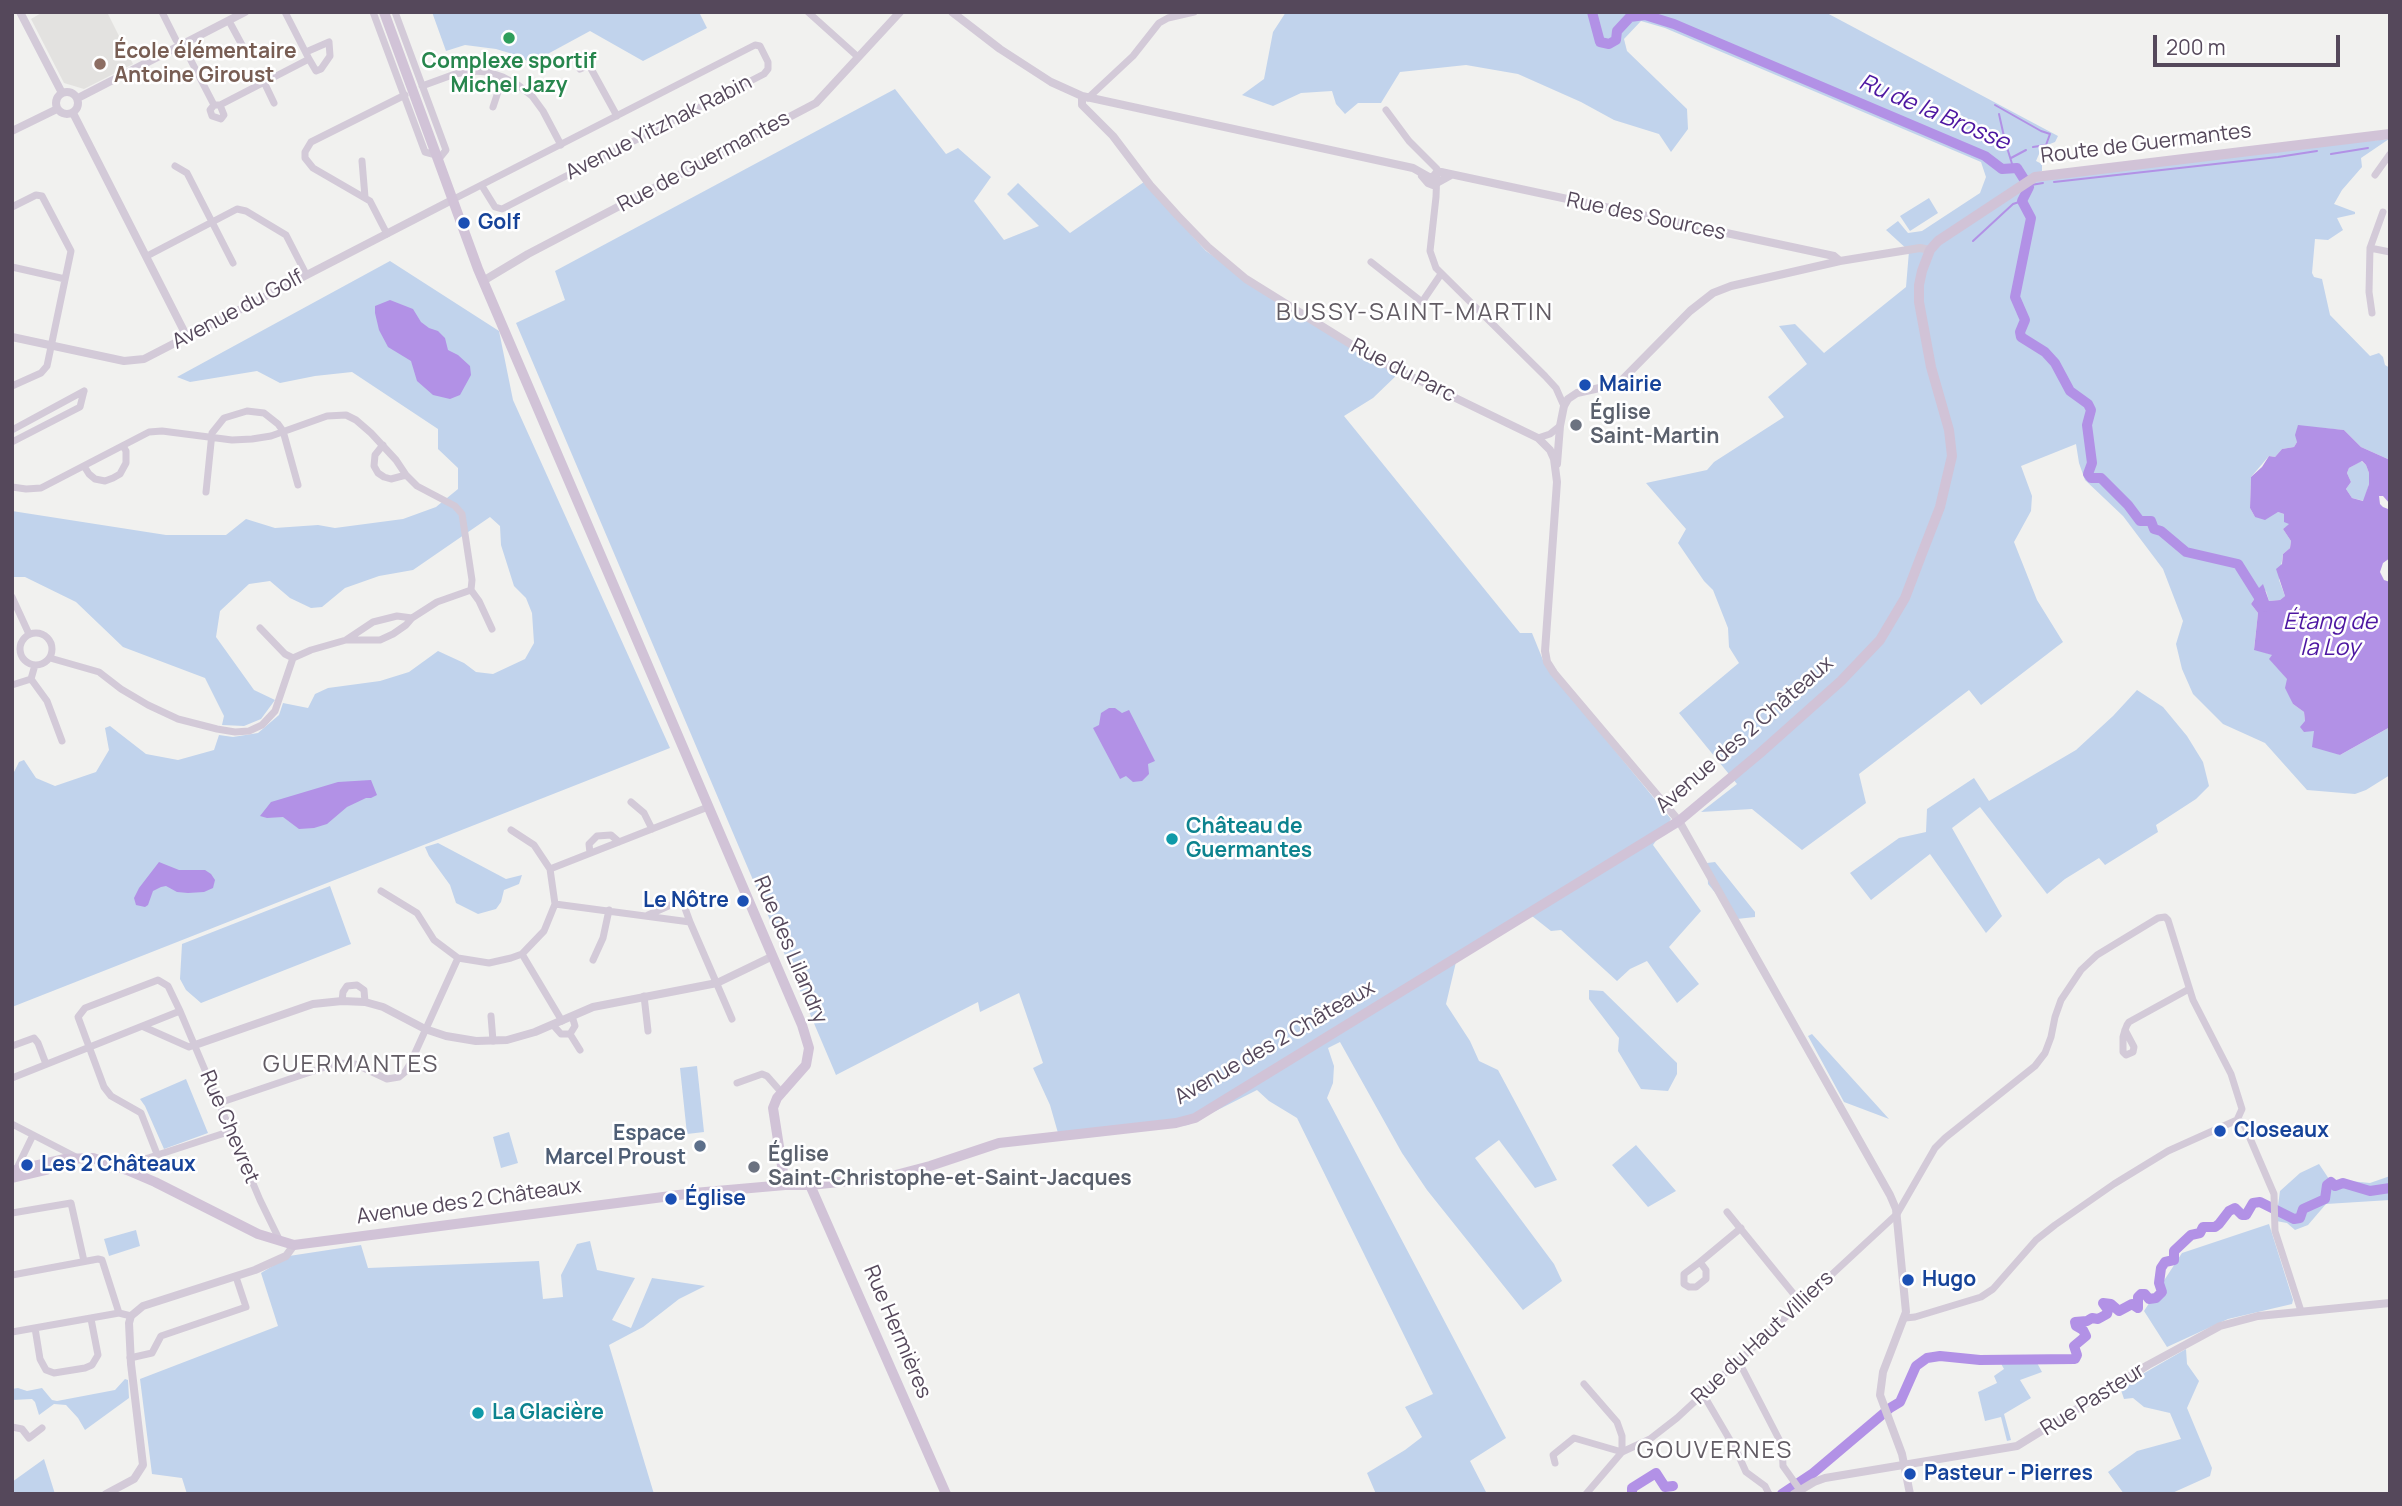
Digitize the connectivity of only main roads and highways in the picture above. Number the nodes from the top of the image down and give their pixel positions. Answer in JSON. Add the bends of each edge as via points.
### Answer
{"nodes":[{"id":1,"x":384,"y":12,"type":"edge"},
{"id":2,"x":2390,"y":134,"type":"edge"},
{"id":3,"x":1930,"y":250,"type":"joint"},
{"id":4,"x":105,"y":1162,"type":"junction"},
{"id":5,"x":16,"y":1174,"type":"edge"},
{"id":6,"x":785,"y":1185,"type":"junction"},
{"id":7,"x":810,"y":1185,"type":"junction"},
{"id":8,"x":946,"y":1494,"type":"edge"}],
"edges":[{"from":1,"to":6,"type":"main road","name":"Rue des Lilandry","via":[[483,281],[802,1025],[809,1048],[806,1065],[773,1108]]},
{"from":2,"to":3,"type":"main road","name":"Route de Guermantes","via":[[2067,173],[2024,183]]},
{"from":3,"to":7,"type":"main road","name":"Avenue des 2 Châteaux","via":[[1919,285],[1919,302],[1952,456],[1940,507],[1905,598],[1880,640],[1842,681],[1679,821],[1195,1118],[999,1143],[888,1177]]},
{"from":4,"to":5,"type":"main road","name":"Avenue des 2 Châteaux"},
{"from":4,"to":5,"type":"main road","name":"Avenue des 2 Châteaux","via":[[77,1157]]},
{"from":4,"to":6,"type":"main road","name":"Avenue des 2 Châteaux","via":[[258,1234],[294,1245]]},
{"from":6,"to":7,"type":"main road","name":"Avenue des 2 Châteaux"},
{"from":7,"to":8,"type":"main road","name":"Rue Hermières"}]}
